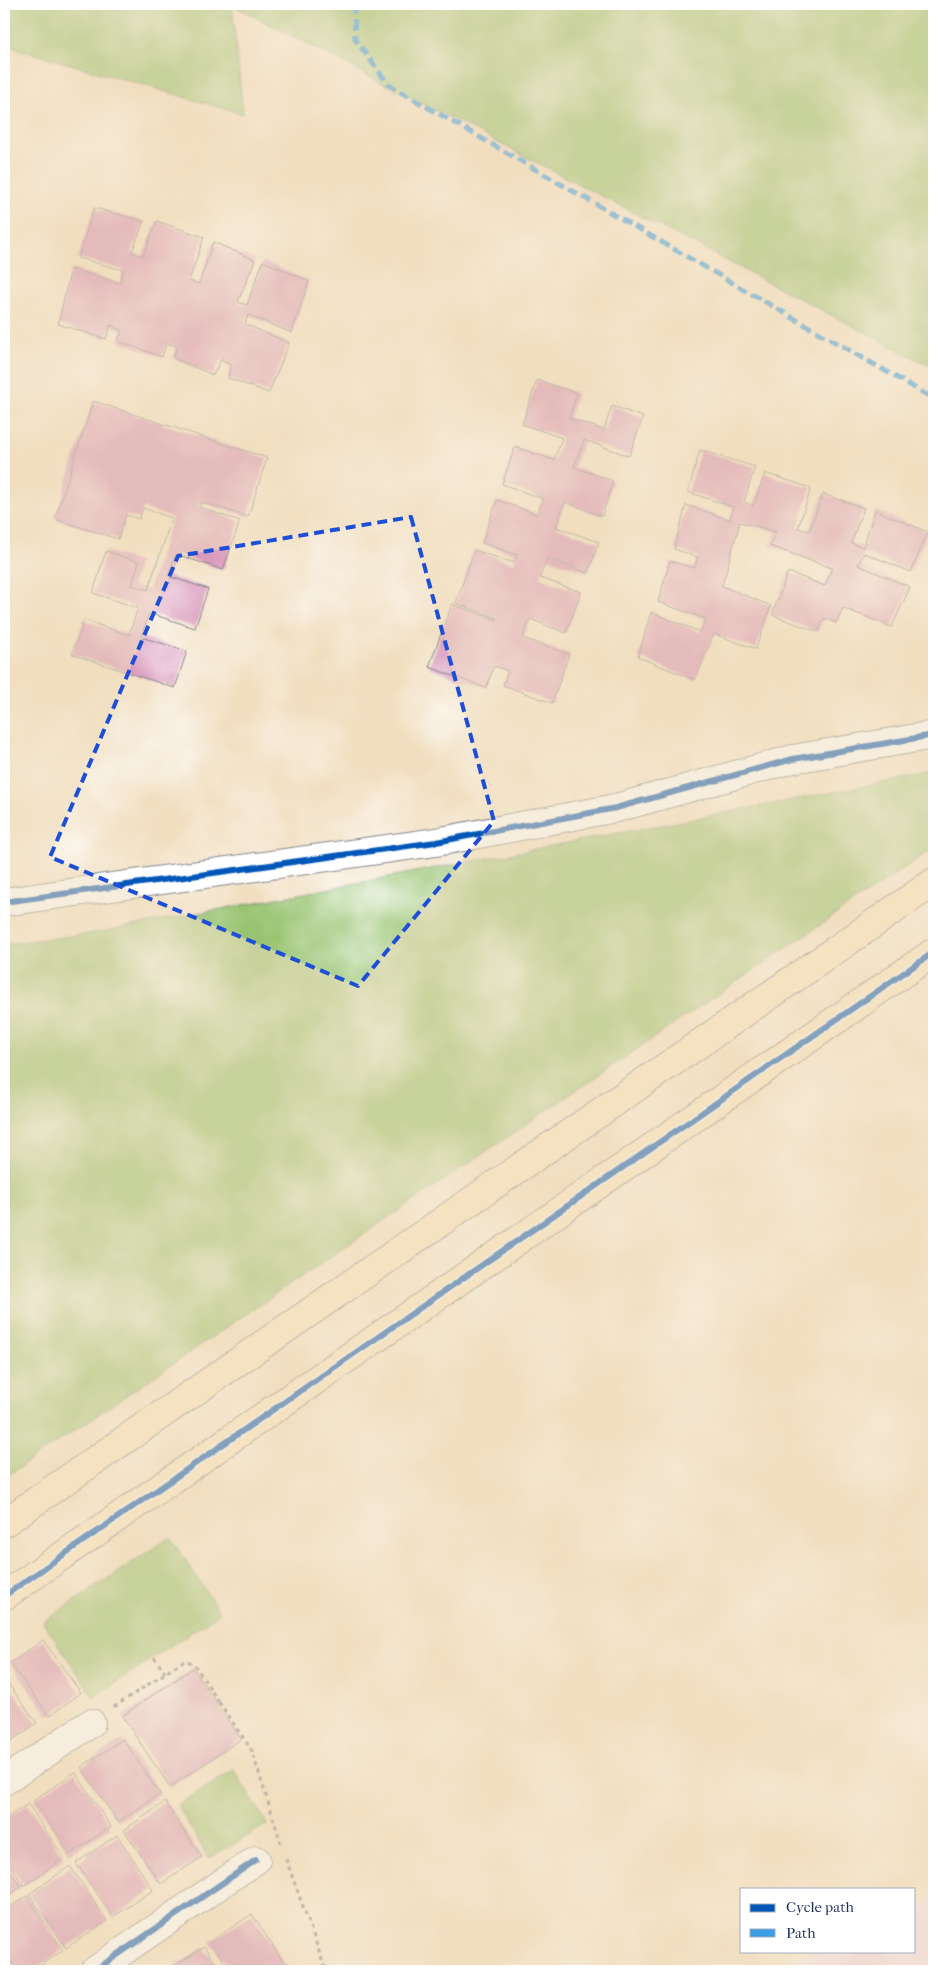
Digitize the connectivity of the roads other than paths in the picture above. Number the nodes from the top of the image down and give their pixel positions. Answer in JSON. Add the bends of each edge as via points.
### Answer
{"nodes":[{"id":1,"x":934,"y":735,"type":"edge"},
{"id":2,"x":934,"y":882,"type":"edge"},
{"id":3,"x":4,"y":902,"type":"edge"},
{"id":4,"x":934,"y":952,"type":"edge"},
{"id":5,"x":4,"y":1523,"type":"edge"},
{"id":6,"x":4,"y":1596,"type":"edge"},
{"id":7,"x":91,"y":1723,"type":"road end"},
{"id":8,"x":4,"y":1781,"type":"edge"},
{"id":9,"x":256,"y":1860,"type":"dead end"},
{"id":10,"x":94,"y":1971,"type":"edge"}],
"edges":[{"from":1,"to":3,"type":"street","via":[[793,759],[616,808],[436,842]]},
{"from":2,"to":5,"type":"street"},
{"from":4,"to":6,"type":"street"},
{"from":7,"to":8,"type":"street"},
{"from":9,"to":10,"type":"street"}]}
